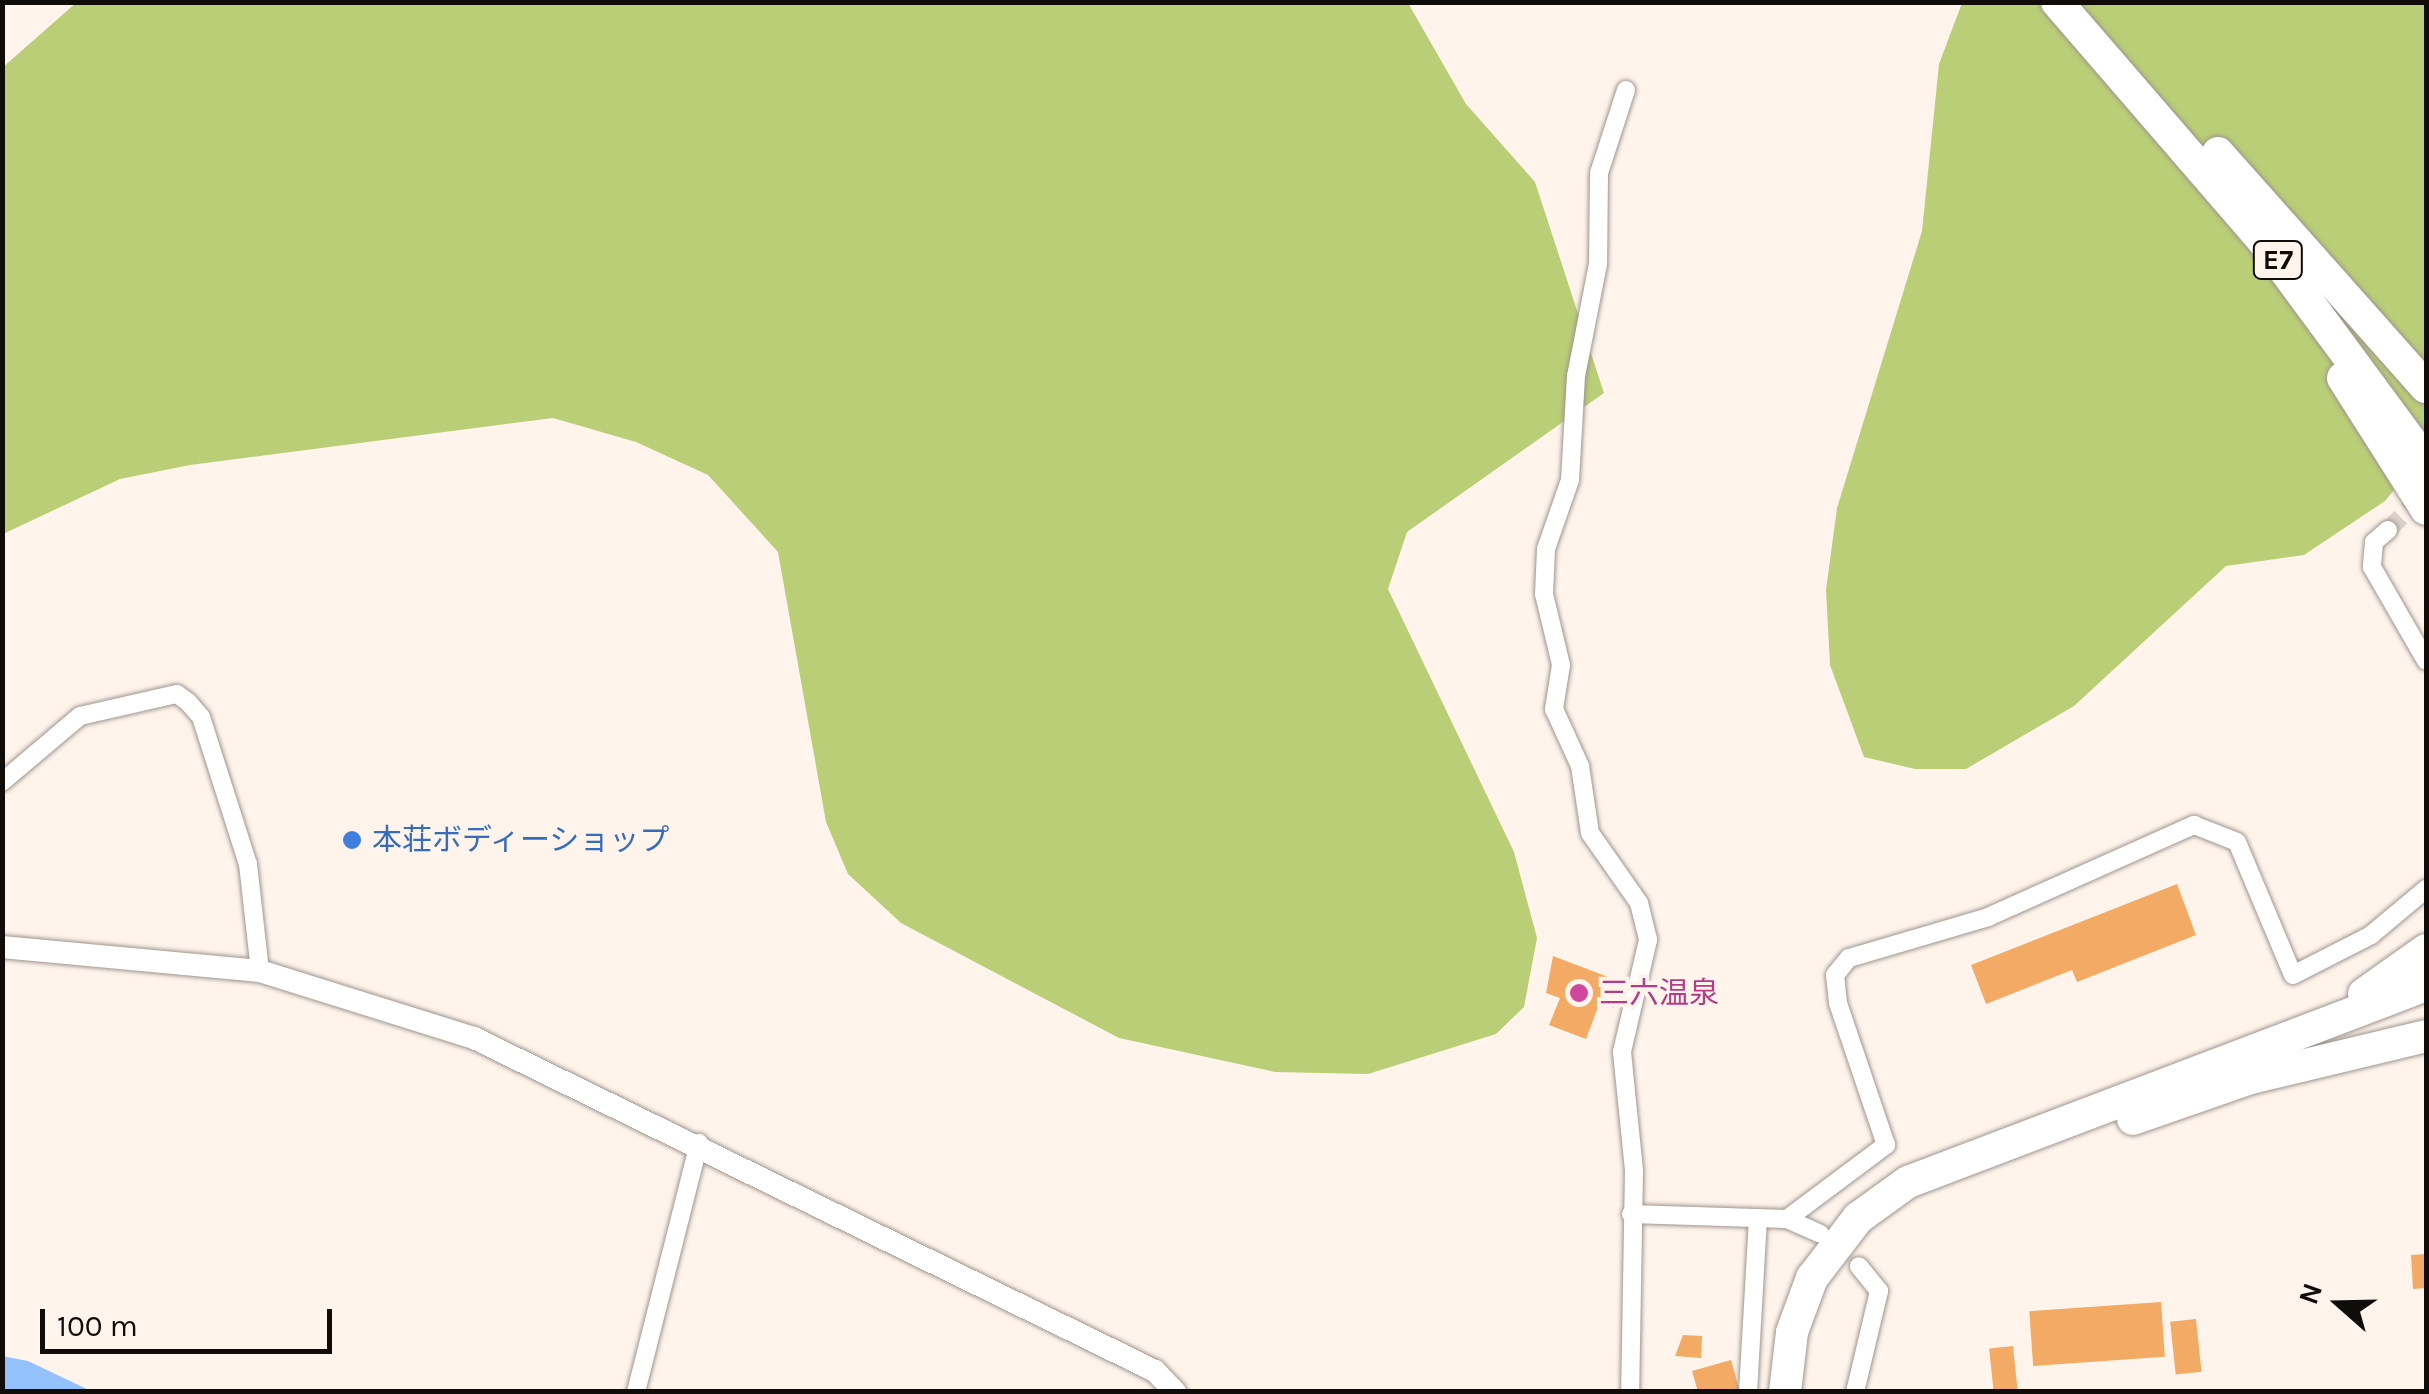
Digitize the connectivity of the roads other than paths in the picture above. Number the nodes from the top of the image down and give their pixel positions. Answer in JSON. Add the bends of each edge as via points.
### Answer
{"nodes":[{"id":1,"x":2057,"y":2,"type":"edge"},
{"id":2,"x":2076,"y":2,"type":"edge"},
{"id":3,"x":2123,"y":64,"type":"junction"},
{"id":4,"x":1626,"y":90,"type":"dead end"},
{"id":5,"x":2426,"y":387,"type":"edge"},
{"id":6,"x":2426,"y":443,"type":"edge"},
{"id":7,"x":2426,"y":462,"type":"edge"},
{"id":8,"x":2426,"y":509,"type":"edge"},
{"id":9,"x":2388,"y":530,"type":"tunnel mouth"},
{"id":10,"x":2426,"y":661,"type":"edge"},
{"id":11,"x":2,"y":782,"type":"edge"},
{"id":12,"x":2426,"y":889,"type":"edge"},
{"id":13,"x":2,"y":947,"type":"edge"},
{"id":14,"x":2426,"y":950,"type":"edge"},
{"id":15,"x":260,"y":972,"type":"junction"},
{"id":16,"x":2426,"y":986,"type":"edge"},
{"id":17,"x":2426,"y":1006,"type":"edge"},
{"id":18,"x":2304,"y":1029,"type":"junction"},
{"id":19,"x":2426,"y":1036,"type":"edge"},
{"id":20,"x":2250,"y":1078,"type":"junction"},
{"id":21,"x":699,"y":1143,"type":"junction"},
{"id":22,"x":1630,"y":1214,"type":"junction"},
{"id":23,"x":1758,"y":1218,"type":"junction"},
{"id":24,"x":1787,"y":1219,"type":"junction"},
{"id":25,"x":1820,"y":1234,"type":"dead end"},
{"id":26,"x":1860,"y":1266,"type":"dead end"},
{"id":27,"x":636,"y":1392,"type":"edge"},
{"id":28,"x":1175,"y":1392,"type":"edge"},
{"id":29,"x":1630,"y":1392,"type":"edge"},
{"id":30,"x":1748,"y":1392,"type":"edge"},
{"id":31,"x":1785,"y":1392,"type":"edge"},
{"id":32,"x":1805,"y":1392,"type":"edge"},
{"id":33,"x":1854,"y":1392,"type":"edge"}],
"edges":[{"from":1,"to":3,"type":"highway","number":"E7"},
{"from":2,"to":3,"type":"highway","number":"E7"},
{"from":3,"to":5,"type":"highway"},
{"from":3,"to":6,"type":"highway","number":"E7","via":[[2271,231]]},
{"from":3,"to":7,"type":"highway","number":"E7"},
{"from":3,"to":8,"type":"highway","via":[[2330,358]]},
{"from":4,"to":22,"type":"street","via":[[1599,173],[1598,264],[1572,412],[1570,480],[1546,549],[1544,594],[1561,665],[1554,709],[1580,766],[1590,833],[1640,902],[1648,940],[1622,1052]]},
{"from":9,"to":10,"type":"street","via":[[2369,558]]},
{"from":11,"to":15,"type":"street","via":[[80,716],[177,694],[200,716],[248,864]]},
{"from":12,"to":24,"type":"street","via":[[2371,934],[2293,975],[2237,842],[2194,825],[1988,917],[1850,958],[1835,974],[1838,1003],[1886,1145]]},
{"from":13,"to":15,"type":"street"},
{"from":14,"to":18,"type":"highway"},
{"from":15,"to":21,"type":"street","via":[[474,1038]]},
{"from":16,"to":18,"type":"highway"},
{"from":17,"to":20,"type":"highway"},
{"from":18,"to":31,"type":"highway","via":[[1942,1166],[1881,1200],[1812,1278],[1792,1332]]},
{"from":19,"to":20,"type":"highway"},
{"from":20,"to":32,"type":"highway","via":[[1951,1181],[1884,1218],[1826,1288],[1804,1360]]},
{"from":21,"to":27,"type":"street"},
{"from":21,"to":28,"type":"street","via":[[1156,1371]]},
{"from":22,"to":23,"type":"street"},
{"from":22,"to":29,"type":"street"},
{"from":23,"to":24,"type":"street"},
{"from":23,"to":30,"type":"street"},
{"from":24,"to":25,"type":"street"},
{"from":26,"to":33,"type":"street","via":[[1879,1291]]}]}
